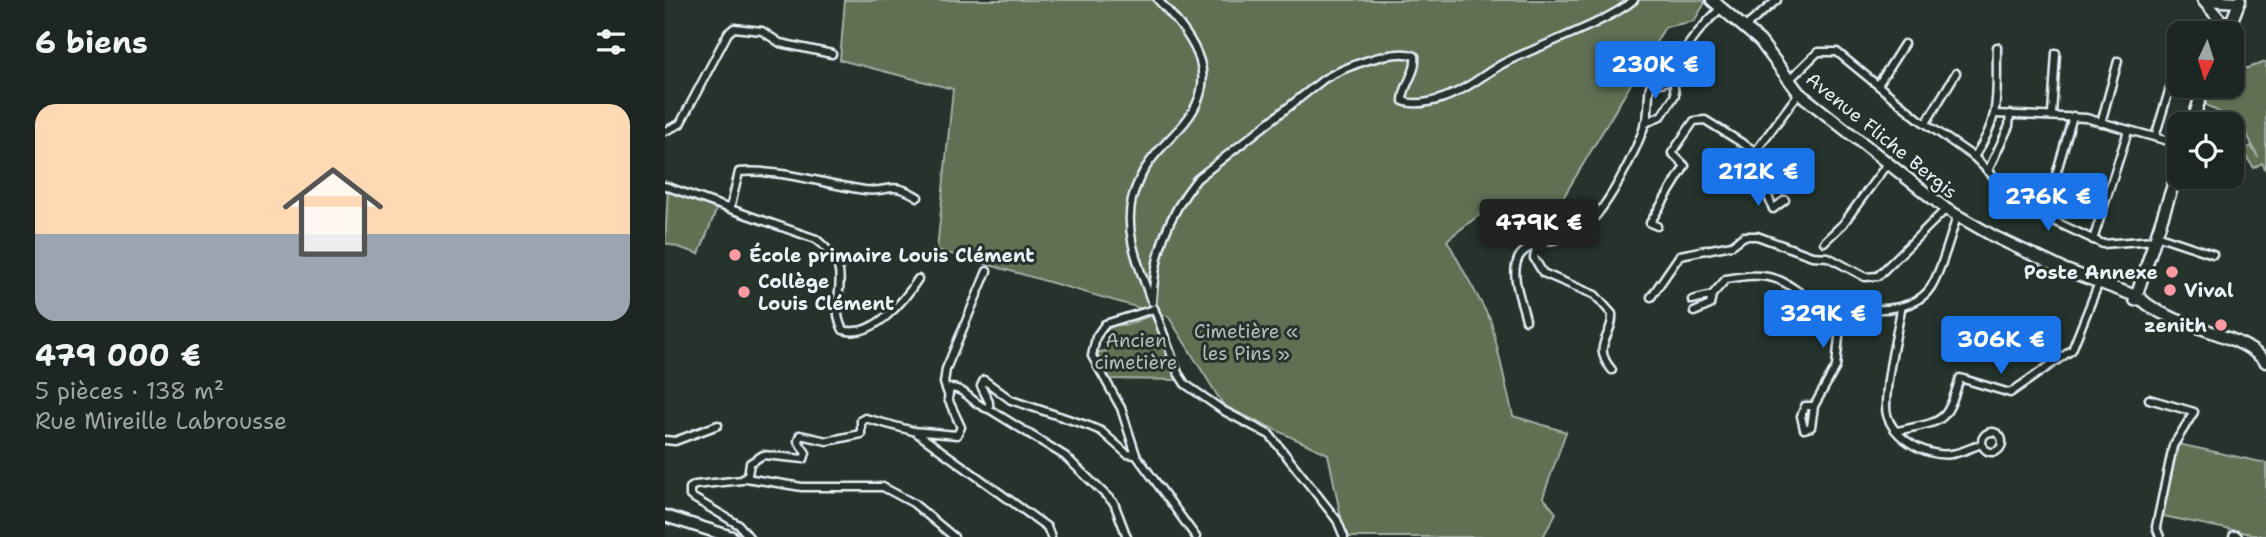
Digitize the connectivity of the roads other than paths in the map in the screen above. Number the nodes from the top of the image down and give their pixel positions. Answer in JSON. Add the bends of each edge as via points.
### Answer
{"nodes":[{"id":1,"x":1158,"y":0,"type":"edge"},
{"id":2,"x":1634,"y":0,"type":"edge"},
{"id":3,"x":1712,"y":0,"type":"edge"},
{"id":4,"x":1777,"y":0,"type":"edge"},
{"id":5,"x":2204,"y":0,"type":"edge"},
{"id":6,"x":2239,"y":1,"type":"edge"},
{"id":7,"x":1721,"y":7,"type":"junction"},
{"id":8,"x":2220,"y":21,"type":"edge"},
{"id":9,"x":2232,"y":21,"type":"edge"},
{"id":10,"x":1745,"y":27,"type":"junction"},
{"id":11,"x":1904,"y":44,"type":"dead end"},
{"id":12,"x":1997,"y":47,"type":"dead end"},
{"id":13,"x":2056,"y":53,"type":"dead end"},
{"id":14,"x":832,"y":54,"type":"dead end"},
{"id":15,"x":2118,"y":61,"type":"dead end"},
{"id":16,"x":1956,"y":73,"type":"dead end"},
{"id":17,"x":1672,"y":80,"type":"junction"},
{"id":18,"x":1788,"y":81,"type":"junction"},
{"id":19,"x":1878,"y":85,"type":"junction"},
{"id":20,"x":1799,"y":93,"type":"junction"},
{"id":21,"x":2167,"y":97,"type":"edge"},
{"id":22,"x":1995,"y":114,"type":"junction"},
{"id":23,"x":2010,"y":114,"type":"junction"},
{"id":24,"x":2052,"y":114,"type":"junction"},
{"id":25,"x":2073,"y":116,"type":"junction"},
{"id":26,"x":1926,"y":123,"type":"junction"},
{"id":27,"x":2101,"y":123,"type":"junction"},
{"id":28,"x":1644,"y":124,"type":"junction"},
{"id":29,"x":665,"y":131,"type":"edge"},
{"id":30,"x":2129,"y":131,"type":"junction"},
{"id":31,"x":2155,"y":138,"type":"junction"},
{"id":32,"x":2167,"y":141,"type":"edge"},
{"id":33,"x":1753,"y":153,"type":"junction"},
{"id":34,"x":1974,"y":157,"type":"junction"},
{"id":35,"x":1888,"y":164,"type":"junction"},
{"id":36,"x":1988,"y":172,"type":"junction"},
{"id":37,"x":1732,"y":183,"type":"dead end"},
{"id":38,"x":665,"y":186,"type":"edge"},
{"id":39,"x":2171,"y":189,"type":"edge"},
{"id":40,"x":918,"y":197,"type":"dead end"},
{"id":41,"x":1785,"y":200,"type":"dead end"},
{"id":42,"x":730,"y":209,"type":"junction"},
{"id":43,"x":1946,"y":209,"type":"junction"},
{"id":44,"x":2044,"y":216,"type":"junction"},
{"id":45,"x":1957,"y":217,"type":"junction"},
{"id":46,"x":1657,"y":226,"type":"dead end"},
{"id":47,"x":2155,"y":237,"type":"junction"},
{"id":48,"x":2093,"y":240,"type":"junction"},
{"id":49,"x":1824,"y":242,"type":"dead end"},
{"id":50,"x":1537,"y":245,"type":"junction"},
{"id":51,"x":2213,"y":254,"type":"dead end"},
{"id":52,"x":986,"y":271,"type":"dead end"},
{"id":53,"x":918,"y":279,"type":"dead end"},
{"id":54,"x":2098,"y":285,"type":"junction"},
{"id":55,"x":1712,"y":295,"type":"junction"},
{"id":56,"x":2137,"y":295,"type":"junction"},
{"id":57,"x":1651,"y":297,"type":"dead end"},
{"id":58,"x":1692,"y":300,"type":"dead end"},
{"id":59,"x":1153,"y":305,"type":"junction"},
{"id":60,"x":1842,"y":306,"type":"junction"},
{"id":61,"x":1901,"y":309,"type":"junction"},
{"id":62,"x":1695,"y":312,"type":"dead end"},
{"id":63,"x":1526,"y":320,"type":"dead end"},
{"id":64,"x":2266,"y":362,"type":"edge"},
{"id":65,"x":1612,"y":370,"type":"dead end"},
{"id":66,"x":948,"y":394,"type":"junction"},
{"id":67,"x":2149,"y":399,"type":"dead end"},
{"id":68,"x":1814,"y":406,"type":"dead end"},
{"id":69,"x":989,"y":409,"type":"junction"},
{"id":70,"x":717,"y":425,"type":"dead end"},
{"id":71,"x":914,"y":431,"type":"junction"},
{"id":72,"x":1897,"y":431,"type":"junction"},
{"id":73,"x":665,"y":440,"type":"edge"},
{"id":74,"x":1982,"y":444,"type":"dead end"},
{"id":75,"x":1136,"y":455,"type":"junction"},
{"id":76,"x":746,"y":478,"type":"junction"},
{"id":77,"x":665,"y":516,"type":"edge"},
{"id":78,"x":732,"y":537,"type":"edge"},
{"id":79,"x":749,"y":537,"type":"edge"},
{"id":80,"x":954,"y":537,"type":"edge"},
{"id":81,"x":1051,"y":537,"type":"edge"},
{"id":82,"x":1127,"y":537,"type":"edge"},
{"id":83,"x":1196,"y":537,"type":"edge"},
{"id":84,"x":1344,"y":537,"type":"edge"},
{"id":85,"x":2160,"y":537,"type":"edge"}],
"edges":[{"from":1,"to":59,"type":"street","via":[[1196,46],[1203,72],[1195,107],[1148,162],[1132,199],[1132,243]]},
{"from":2,"to":59,"type":"street","via":[[1440,99],[1403,100],[1416,65],[1415,56],[1404,52],[1339,70],[1324,79],[1197,179],[1181,200],[1157,251]]},
{"from":3,"to":7,"type":"street","name":"Avenue Fliche Bergis"},
{"from":4,"to":10,"type":"street"},
{"from":5,"to":6,"type":"street"},
{"from":5,"to":8,"type":"street"},
{"from":6,"to":9,"type":"street"},
{"from":7,"to":10,"type":"street","name":"Avenue Fliche Bergis"},
{"from":7,"to":17,"type":"street","via":[[1695,33]]},
{"from":10,"to":18,"type":"street","name":"Avenue Fliche Bergis","via":[[1769,51]]},
{"from":11,"to":19,"type":"street"},
{"from":12,"to":22,"type":"street"},
{"from":13,"to":24,"type":"street"},
{"from":14,"to":29,"type":"street","via":[[780,43],[762,30],[733,28],[680,124]]},
{"from":15,"to":27,"type":"street"},
{"from":16,"to":26,"type":"street"},
{"from":17,"to":28,"type":"street","via":[[1675,95],[1662,115]]},
{"from":17,"to":28,"type":"street","via":[[1650,86]]},
{"from":18,"to":19,"type":"street","via":[[1818,52],[1837,52]]},
{"from":18,"to":20,"type":"street","name":"Avenue Fliche Bergis"},
{"from":19,"to":26,"type":"street"},
{"from":20,"to":33,"type":"street"},
{"from":20,"to":35,"type":"street","name":"Avenue Fliche Bergis"},
{"from":21,"to":31,"type":"street"},
{"from":22,"to":23,"type":"street"},
{"from":22,"to":34,"type":"street","via":[[1991,132]]},
{"from":23,"to":24,"type":"street"},
{"from":23,"to":36,"type":"street"},
{"from":24,"to":25,"type":"street"},
{"from":25,"to":27,"type":"street"},
{"from":25,"to":44,"type":"street"},
{"from":26,"to":34,"type":"street"},
{"from":27,"to":30,"type":"street"},
{"from":28,"to":50,"type":"street","via":[[1591,224]]},
{"from":30,"to":31,"type":"street"},
{"from":30,"to":48,"type":"street"},
{"from":31,"to":32,"type":"street"},
{"from":33,"to":37,"type":"street"},
{"from":33,"to":41,"type":"street","via":[[1773,209]]},
{"from":33,"to":46,"type":"street","via":[[1705,120],[1694,121],[1672,153],[1685,166],[1650,223]]},
{"from":34,"to":36,"type":"street"},
{"from":35,"to":43,"type":"street","name":"Avenue Fliche Bergis"},
{"from":35,"to":49,"type":"street"},
{"from":36,"to":44,"type":"street"},
{"from":38,"to":42,"type":"street"},
{"from":39,"to":47,"type":"street"},
{"from":40,"to":42,"type":"street","via":[[898,187],[870,190],[756,170],[739,172]]},
{"from":42,"to":53,"type":"street","via":[[827,247],[840,269],[838,321],[843,330],[865,328],[896,308]]},
{"from":43,"to":45,"type":"street","name":"Avenue Fliche Bergis"},
{"from":43,"to":57,"type":"street","via":[[1878,276],[1865,277],[1828,257],[1744,236],[1732,245],[1680,255]]},
{"from":44,"to":48,"type":"street"},
{"from":45,"to":54,"type":"street","name":"Avenue Fliche Bergis"},
{"from":45,"to":61,"type":"street","via":[[1931,287],[1917,303]]},
{"from":47,"to":48,"type":"street","via":[[2103,244]]},
{"from":47,"to":51,"type":"street"},
{"from":47,"to":56,"type":"street"},
{"from":50,"to":63,"type":"street","via":[[1519,257],[1515,275]]},
{"from":50,"to":65,"type":"street","via":[[1534,258],[1543,273],[1595,296],[1612,314],[1602,346]]},
{"from":52,"to":66,"type":"street","via":[[946,369]]},
{"from":54,"to":56,"type":"street","name":"Avenue Fliche Bergis"},
{"from":54,"to":72,"type":"street","via":[[2071,350],[2010,393],[1960,378],[1949,412],[1936,422]]},
{"from":55,"to":58,"type":"street"},
{"from":55,"to":60,"type":"street","via":[[1726,279],[1750,275],[1778,279],[1814,300]]},
{"from":55,"to":62,"type":"street","via":[[1710,305]]},
{"from":56,"to":64,"type":"street","name":"Avenue Fliche Bergis","via":[[2156,309],[2251,350]]},
{"from":59,"to":75,"type":"street","via":[[1105,324],[1093,345],[1095,364],[1121,408]]},
{"from":59,"to":84,"type":"street","via":[[1185,384],[1270,435],[1337,520]]},
{"from":60,"to":61,"type":"street"},
{"from":60,"to":68,"type":"street","via":[[1836,367]]},
{"from":61,"to":72,"type":"street","via":[[1885,410]]},
{"from":66,"to":69,"type":"street","via":[[950,388],[961,389]]},
{"from":66,"to":71,"type":"street","via":[[961,424],[959,434],[951,437]]},
{"from":67,"to":85,"type":"street","via":[[2194,413],[2173,446],[2156,527]]},
{"from":69,"to":75,"type":"street","via":[[981,386],[984,380],[1011,400],[1101,431],[1127,454]]},
{"from":69,"to":82,"type":"street","via":[[1065,456],[1114,503]]},
{"from":70,"to":73,"type":"street","via":[[675,441]]},
{"from":71,"to":76,"type":"street","via":[[865,418],[860,435],[827,441],[803,433],[798,441],[806,453],[804,459],[759,456],[750,463]]},
{"from":71,"to":81,"type":"street","via":[[1047,527]]},
{"from":72,"to":74,"type":"street","via":[[1930,454],[1951,454]]},
{"from":75,"to":83,"type":"street"},
{"from":76,"to":79,"type":"street","via":[[693,485],[688,491],[692,498],[739,525]]},
{"from":76,"to":80,"type":"street","via":[[801,486],[883,486],[913,503]]},
{"from":77,"to":78,"type":"street"}]}
